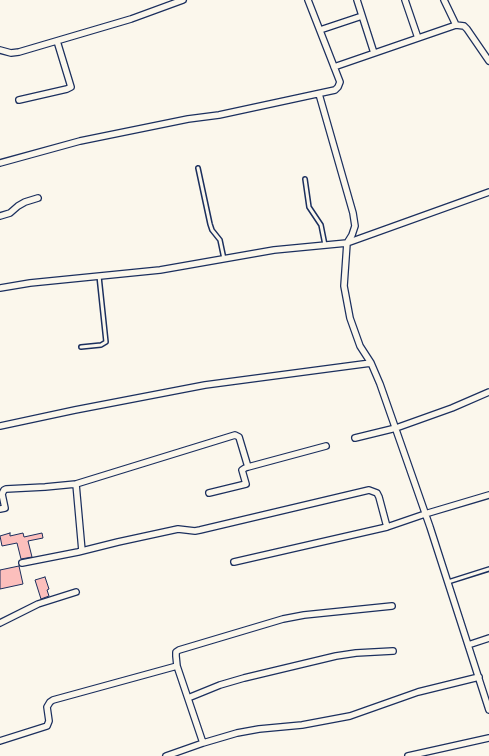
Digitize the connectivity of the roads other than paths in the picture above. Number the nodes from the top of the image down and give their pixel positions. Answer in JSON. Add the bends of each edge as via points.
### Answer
{"nodes":[{"id":1,"x":183,"y":0,"type":"edge"},
{"id":2,"x":308,"y":0,"type":"edge"},
{"id":3,"x":357,"y":0,"type":"edge"},
{"id":4,"x":405,"y":0,"type":"edge"},
{"id":5,"x":444,"y":0,"type":"edge"},
{"id":6,"x":362,"y":16,"type":"junction"},
{"id":7,"x":456,"y":25,"type":"junction"},
{"id":8,"x":320,"y":30,"type":"junction"},
{"id":9,"x":418,"y":38,"type":"junction"},
{"id":10,"x":57,"y":41,"type":"junction"},
{"id":11,"x":0,"y":50,"type":"edge"},
{"id":12,"x":374,"y":53,"type":"junction"},
{"id":13,"x":489,"y":60,"type":"edge"},
{"id":14,"x":334,"y":67,"type":"junction"},
{"id":15,"x":319,"y":94,"type":"junction"},
{"id":16,"x":19,"y":100,"type":"dead end"},
{"id":17,"x":0,"y":163,"type":"edge"},
{"id":18,"x":198,"y":168,"type":"dead end"},
{"id":19,"x":305,"y":179,"type":"dead end"},
{"id":20,"x":489,"y":192,"type":"edge"},
{"id":21,"x":38,"y":198,"type":"dead end"},
{"id":22,"x":0,"y":216,"type":"edge"},
{"id":23,"x":348,"y":243,"type":"junction"},
{"id":24,"x":325,"y":245,"type":"junction"},
{"id":25,"x":224,"y":259,"type":"junction"},
{"id":26,"x":99,"y":276,"type":"junction"},
{"id":27,"x":0,"y":288,"type":"edge"},
{"id":28,"x":80,"y":347,"type":"dead end"},
{"id":29,"x":371,"y":363,"type":"junction"},
{"id":30,"x":489,"y":392,"type":"edge"},
{"id":31,"x":0,"y":426,"type":"edge"},
{"id":32,"x":396,"y":428,"type":"junction"},
{"id":33,"x":355,"y":438,"type":"dead end"},
{"id":34,"x":326,"y":446,"type":"dead end"},
{"id":35,"x":248,"y":467,"type":"junction"},
{"id":36,"x":76,"y":484,"type":"junction"},
{"id":37,"x":209,"y":493,"type":"dead end"},
{"id":38,"x":489,"y":495,"type":"edge"},
{"id":39,"x":0,"y":509,"type":"edge"},
{"id":40,"x":426,"y":514,"type":"junction"},
{"id":41,"x":388,"y":527,"type":"junction"},
{"id":42,"x":82,"y":551,"type":"junction"},
{"id":43,"x":234,"y":562,"type":"dead end"},
{"id":44,"x":22,"y":563,"type":"dead end"},
{"id":45,"x":489,"y":569,"type":"edge"},
{"id":46,"x":448,"y":582,"type":"junction"},
{"id":47,"x":76,"y":592,"type":"dead end"},
{"id":48,"x":392,"y":606,"type":"dead end"},
{"id":49,"x":0,"y":624,"type":"edge"},
{"id":50,"x":489,"y":638,"type":"edge"},
{"id":51,"x":468,"y":645,"type":"junction"},
{"id":52,"x":393,"y":651,"type":"dead end"},
{"id":53,"x":178,"y":666,"type":"junction"},
{"id":54,"x":479,"y":677,"type":"junction"},
{"id":55,"x":188,"y":698,"type":"junction"},
{"id":56,"x":489,"y":710,"type":"edge"},
{"id":57,"x":489,"y":738,"type":"edge"},
{"id":58,"x":0,"y":741,"type":"edge"},
{"id":59,"x":203,"y":743,"type":"junction"},
{"id":60,"x":166,"y":756,"type":"edge"},
{"id":61,"x":408,"y":756,"type":"edge"}],
"edges":[{"from":1,"to":10,"type":"street","via":[[131,20]]},
{"from":2,"to":8,"type":"street"},
{"from":3,"to":6,"type":"street"},
{"from":4,"to":9,"type":"street"},
{"from":5,"to":7,"type":"street"},
{"from":6,"to":8,"type":"street"},
{"from":6,"to":12,"type":"street"},
{"from":7,"to":9,"type":"street"},
{"from":7,"to":13,"type":"street","via":[[467,29]]},
{"from":8,"to":14,"type":"street"},
{"from":9,"to":12,"type":"street"},
{"from":10,"to":11,"type":"street","via":[[15,53]]},
{"from":10,"to":16,"type":"street","via":[[71,87]]},
{"from":12,"to":14,"type":"street"},
{"from":14,"to":15,"type":"street","via":[[340,82],[338,88]]},
{"from":15,"to":17,"type":"street","via":[[80,141]]},
{"from":15,"to":23,"type":"street","via":[[354,213],[355,226]]},
{"from":18,"to":25,"type":"lane","via":[[210,224],[220,240]]},
{"from":19,"to":24,"type":"lane","via":[[309,207],[321,225]]},
{"from":20,"to":23,"type":"street"},
{"from":21,"to":22,"type":"street"},
{"from":23,"to":24,"type":"street"},
{"from":23,"to":29,"type":"street","via":[[344,286],[350,318],[360,346]]},
{"from":24,"to":25,"type":"street","via":[[274,250]]},
{"from":25,"to":26,"type":"street","via":[[160,270]]},
{"from":26,"to":27,"type":"street"},
{"from":26,"to":28,"type":"lane","via":[[106,342],[101,345]]},
{"from":29,"to":31,"type":"street","via":[[204,386]]},
{"from":29,"to":32,"type":"street"},
{"from":30,"to":32,"type":"street"},
{"from":32,"to":33,"type":"street"},
{"from":32,"to":40,"type":"street"},
{"from":34,"to":35,"type":"street"},
{"from":35,"to":36,"type":"street","via":[[239,437],[235,435]]},
{"from":35,"to":37,"type":"street","via":[[242,470],[246,484]]},
{"from":36,"to":39,"type":"street","via":[[6,489],[2,494],[5,508]]},
{"from":36,"to":42,"type":"street"},
{"from":38,"to":40,"type":"street"},
{"from":40,"to":41,"type":"street"},
{"from":40,"to":46,"type":"street"},
{"from":41,"to":42,"type":"street","via":[[377,493],[369,490],[200,530],[178,529]]},
{"from":41,"to":43,"type":"street"},
{"from":42,"to":44,"type":"street"},
{"from":45,"to":46,"type":"lane"},
{"from":46,"to":51,"type":"street"},
{"from":47,"to":49,"type":"street","via":[[38,604]]},
{"from":48,"to":53,"type":"street","via":[[304,615],[256,626],[179,650],[176,652]]},
{"from":50,"to":51,"type":"street"},
{"from":51,"to":54,"type":"street"},
{"from":52,"to":55,"type":"street","via":[[336,656],[244,678]]},
{"from":53,"to":55,"type":"street"},
{"from":53,"to":58,"type":"street","via":[[53,700],[47,707],[47,726]]},
{"from":54,"to":56,"type":"street"},
{"from":54,"to":59,"type":"street","via":[[418,692],[340,718],[259,729]]},
{"from":55,"to":59,"type":"street"},
{"from":57,"to":61,"type":"street"},
{"from":59,"to":60,"type":"street"}]}
